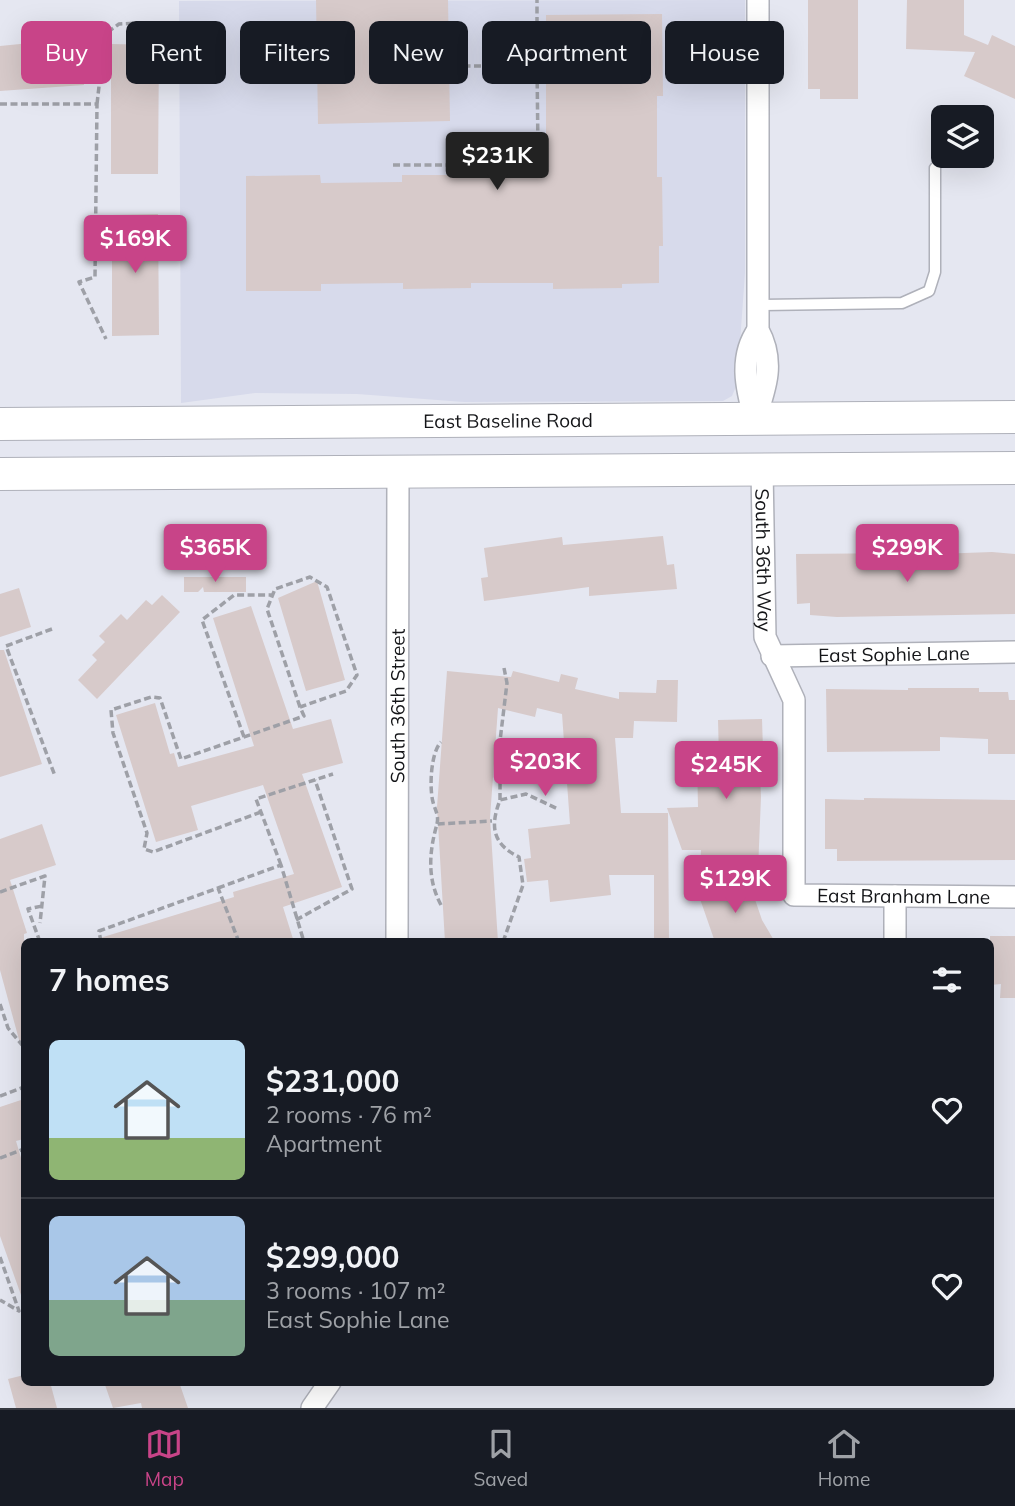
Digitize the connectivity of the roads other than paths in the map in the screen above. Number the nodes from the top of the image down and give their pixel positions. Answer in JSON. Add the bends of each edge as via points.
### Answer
{"nodes":[{"id":1,"x":758,"y":0,"type":"edge"},
{"id":2,"x":935,"y":168,"type":"dead end"},
{"id":3,"x":758,"y":305,"type":"junction"},
{"id":4,"x":1015,"y":417,"type":"edge"},
{"id":5,"x":755,"y":419,"type":"junction"},
{"id":6,"x":397,"y":421,"type":"junction"},
{"id":7,"x":0,"y":424,"type":"edge"},
{"id":8,"x":53,"y":424,"type":"junction"},
{"id":9,"x":1015,"y":468,"type":"edge"},
{"id":10,"x":762,"y":469,"type":"junction"},
{"id":11,"x":398,"y":471,"type":"junction"},
{"id":12,"x":54,"y":473,"type":"junction"},
{"id":13,"x":0,"y":474,"type":"edge"},
{"id":14,"x":1015,"y":652,"type":"edge"},
{"id":15,"x":772,"y":656,"type":"junction"},
{"id":16,"x":794,"y":895,"type":"joint"},
{"id":17,"x":895,"y":896,"type":"junction"},
{"id":18,"x":1015,"y":897,"type":"edge"},
{"id":19,"x":397,"y":938,"type":"edge"},
{"id":20,"x":895,"y":938,"type":"edge"},
{"id":21,"x":327,"y":1386,"type":"edge"},
{"id":22,"x":312,"y":1408,"type":"edge"}],
"edges":[{"from":1,"to":3,"type":"street"},
{"from":2,"to":3,"type":"lane","via":[[935,271],[929,291],[902,303]]},
{"from":3,"to":5,"type":"street","via":[[758,330],[747,345],[746,387]]},
{"from":4,"to":5,"type":"main road","name":"East Baseline Road"},
{"from":5,"to":6,"type":"main road","name":"East Baseline Road"},
{"from":5,"to":10,"type":"main road"},
{"from":6,"to":8,"type":"main road","name":"East Baseline Road"},
{"from":6,"to":11,"type":"main road"},
{"from":7,"to":8,"type":"main road","name":"East Baseline Road"},
{"from":8,"to":12,"type":"main road"},
{"from":9,"to":10,"type":"main road"},
{"from":10,"to":11,"type":"main road"},
{"from":10,"to":15,"type":"street","name":"South 36th Way","via":[[765,637]]},
{"from":11,"to":12,"type":"main road"},
{"from":11,"to":19,"type":"street","name":"South 36th Street"},
{"from":12,"to":13,"type":"main road"},
{"from":14,"to":15,"type":"street","name":"East Sophie Lane"},
{"from":15,"to":16,"type":"street","name":"South 36th Way","via":[[794,700]]},
{"from":16,"to":17,"type":"street","name":"East Branham Lane"},
{"from":17,"to":18,"type":"street","name":"East Branham Lane"},
{"from":17,"to":20,"type":"street"},
{"from":21,"to":22,"type":"street"}]}
